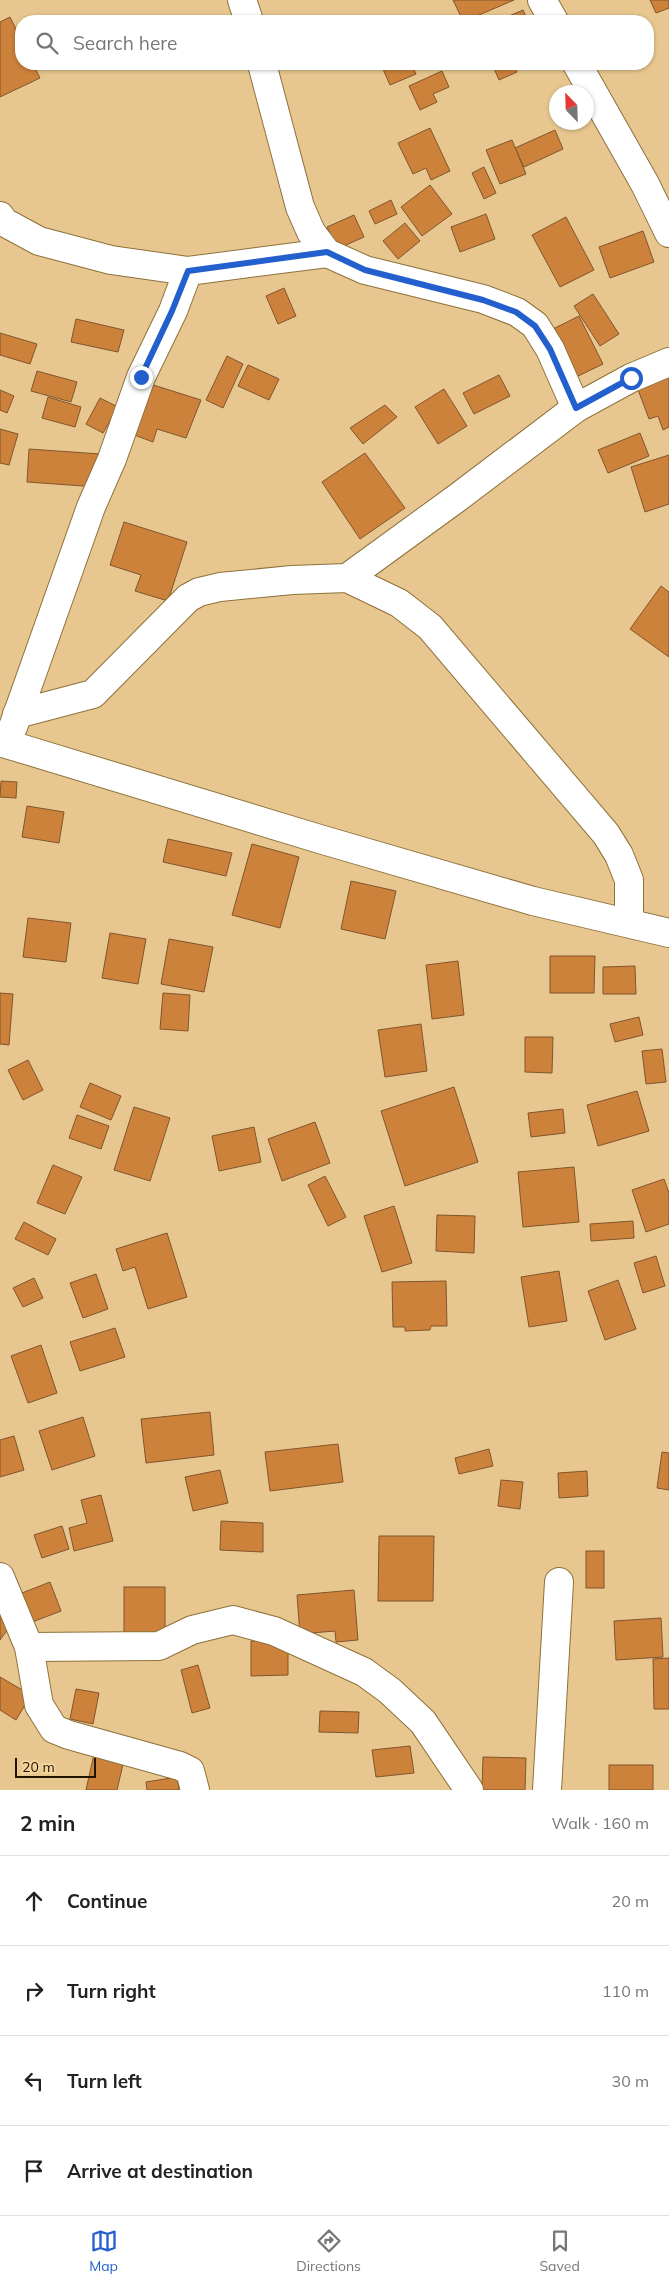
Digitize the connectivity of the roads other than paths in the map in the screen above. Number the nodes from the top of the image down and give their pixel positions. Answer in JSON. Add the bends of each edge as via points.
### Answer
{"nodes":[{"id":1,"x":242,"y":0,"type":"edge"},
{"id":2,"x":542,"y":0,"type":"edge"},
{"id":3,"x":247,"y":15,"type":"edge"},
{"id":4,"x":551,"y":15,"type":"edge"},
{"id":5,"x":264,"y":70,"type":"edge"},
{"id":6,"x":581,"y":70,"type":"edge"},
{"id":7,"x":0,"y":216,"type":"edge"},
{"id":8,"x":669,"y":233,"type":"edge"},
{"id":9,"x":327,"y":252,"type":"junction"},
{"id":10,"x":188,"y":271,"type":"junction"},
{"id":11,"x":669,"y":362,"type":"edge"},
{"id":12,"x":576,"y":408,"type":"junction"},
{"id":13,"x":347,"y":578,"type":"junction"},
{"id":14,"x":17,"y":714,"type":"junction"},
{"id":15,"x":5,"y":742,"type":"edge"},
{"id":16,"x":629,"y":922,"type":"junction"},
{"id":17,"x":669,"y":932,"type":"edge"},
{"id":18,"x":0,"y":1577,"type":"edge"},
{"id":19,"x":559,"y":1582,"type":"dead end"},
{"id":20,"x":29,"y":1648,"type":"junction"},
{"id":21,"x":195,"y":1790,"type":"edge"},
{"id":22,"x":468,"y":1790,"type":"edge"},
{"id":23,"x":546,"y":1790,"type":"edge"}],
"edges":[{"from":1,"to":3,"type":"street"},
{"from":2,"to":4,"type":"street"},
{"from":5,"to":9,"type":"street","via":[[300,207],[311,232]]},
{"from":6,"to":8,"type":"street"},
{"from":7,"to":10,"type":"street","via":[[4,222],[40,241],[111,260]]},
{"from":9,"to":10,"type":"street"},
{"from":9,"to":12,"type":"street","via":[[365,270],[483,300],[516,312],[535,326],[550,349]]},
{"from":10,"to":14,"type":"street","via":[[141,377]]},
{"from":11,"to":12,"type":"street","via":[[631,378]]},
{"from":12,"to":13,"type":"street"},
{"from":13,"to":14,"type":"street","via":[[229,586],[199,592],[188,598],[92,694]]},
{"from":13,"to":16,"type":"street","via":[[400,603],[430,627],[584,807],[619,854],[629,880]]},
{"from":14,"to":15,"type":"street"},
{"from":15,"to":16,"type":"street","via":[[323,840],[533,900]]},
{"from":16,"to":17,"type":"street"},
{"from":18,"to":20,"type":"street"},
{"from":19,"to":23,"type":"street"},
{"from":20,"to":21,"type":"street","via":[[39,1705],[54,1729],[180,1766],[190,1771]]},
{"from":20,"to":22,"type":"street","via":[[159,1646],[192,1630],[234,1620],[274,1631],[364,1672],[390,1691],[423,1722]]}]}
